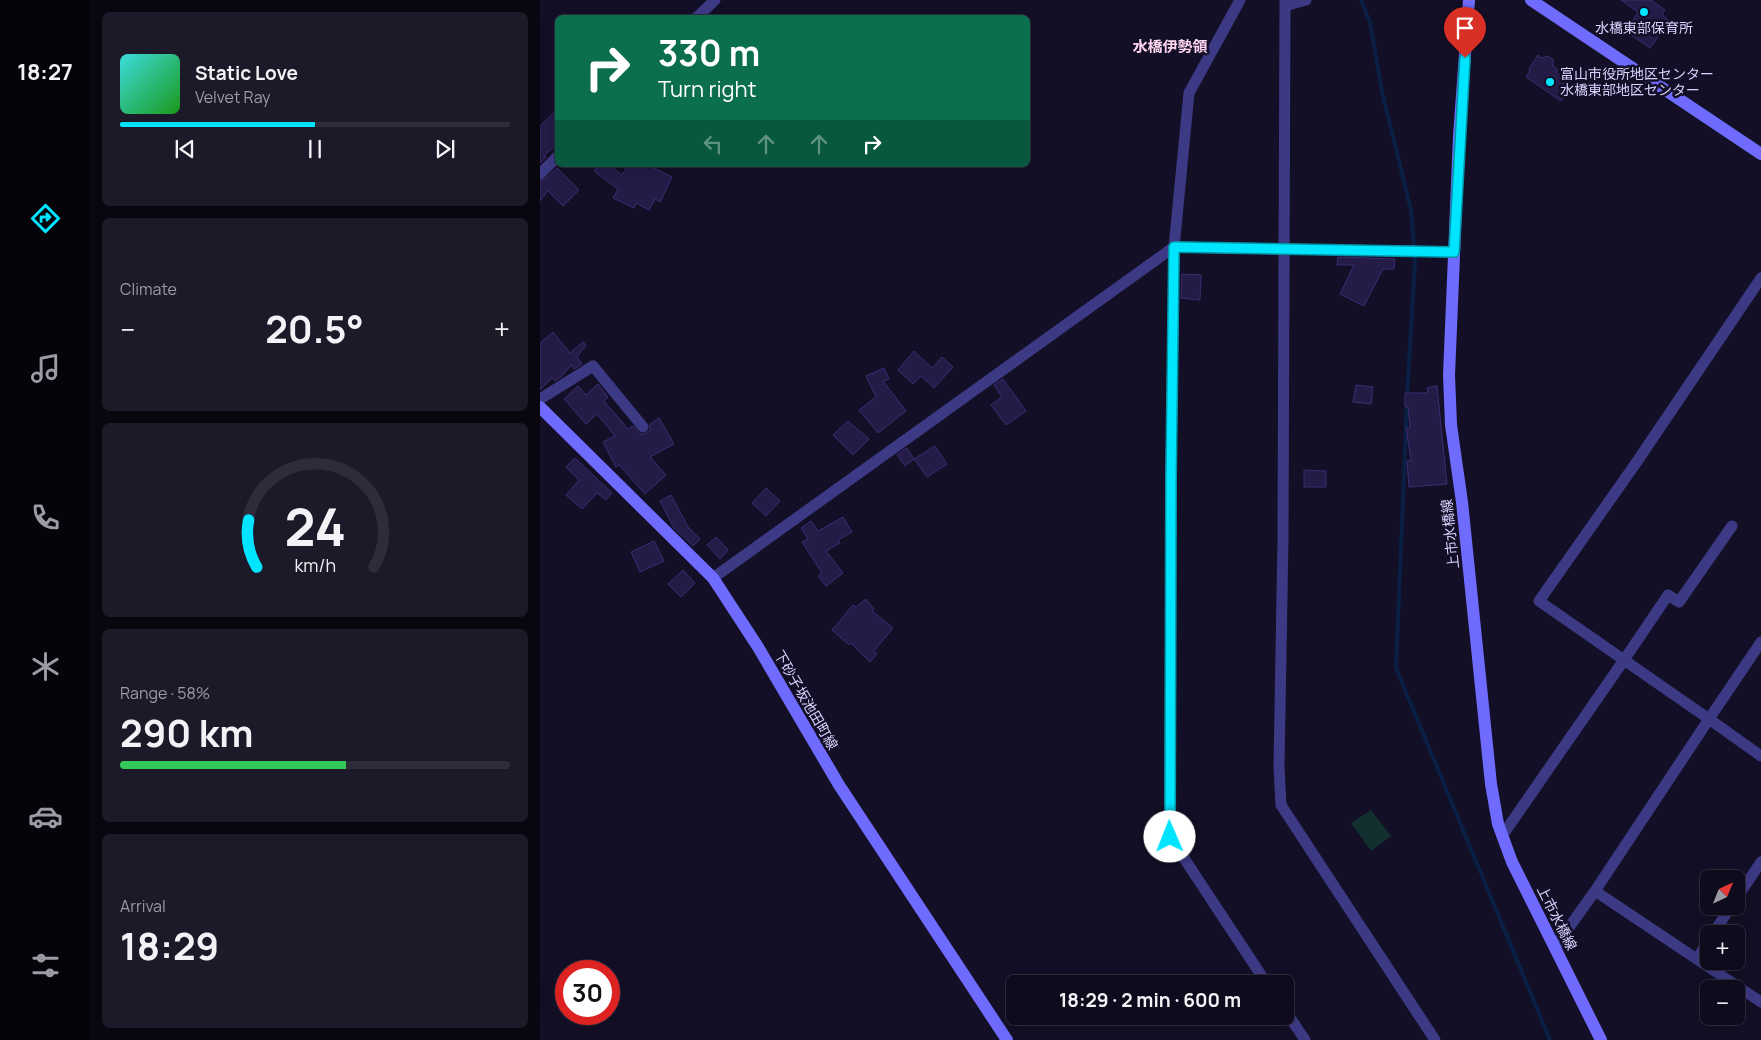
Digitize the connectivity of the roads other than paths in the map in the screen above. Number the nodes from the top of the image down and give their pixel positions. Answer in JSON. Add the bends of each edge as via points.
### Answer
{"nodes":[{"id":1,"x":716,"y":0,"type":"edge"},
{"id":2,"x":1240,"y":0,"type":"edge"},
{"id":3,"x":1306,"y":0,"type":"edge"},
{"id":4,"x":1469,"y":0,"type":"edge"},
{"id":5,"x":1530,"y":0,"type":"edge"},
{"id":6,"x":1285,"y":3,"type":"edge"},
{"id":7,"x":699,"y":15,"type":"edge"},
{"id":8,"x":1761,"y":154,"type":"edge"},
{"id":9,"x":555,"y":159,"type":"edge"},
{"id":10,"x":540,"y":174,"type":"edge"},
{"id":11,"x":1174,"y":247,"type":"junction"},
{"id":12,"x":1283,"y":250,"type":"junction"},
{"id":13,"x":1454,"y":252,"type":"junction"},
{"id":14,"x":1761,"y":278,"type":"edge"},
{"id":15,"x":540,"y":399,"type":"edge"},
{"id":16,"x":540,"y":407,"type":"edge"},
{"id":17,"x":642,"y":427,"type":"dead end"},
{"id":18,"x":1732,"y":526,"type":"dead end"},
{"id":19,"x":713,"y":578,"type":"junction"},
{"id":20,"x":1761,"y":642,"type":"edge"},
{"id":21,"x":1624,"y":660,"type":"junction"},
{"id":22,"x":1709,"y":719,"type":"junction"},
{"id":23,"x":1761,"y":756,"type":"edge"},
{"id":24,"x":1502,"y":836,"type":"junction"},
{"id":25,"x":1761,"y":862,"type":"edge"},
{"id":26,"x":1745,"y":886,"type":"edge"},
{"id":27,"x":1595,"y":890,"type":"junction"},
{"id":28,"x":1555,"y":947,"type":"junction"},
{"id":29,"x":1700,"y":954,"type":"edge"},
{"id":30,"x":1697,"y":959,"type":"junction"},
{"id":31,"x":1262,"y":975,"type":"edge"},
{"id":32,"x":1761,"y":1002,"type":"edge"},
{"id":33,"x":1294,"y":1024,"type":"edge"},
{"id":34,"x":1007,"y":1040,"type":"edge"},
{"id":35,"x":1304,"y":1040,"type":"edge"},
{"id":36,"x":1435,"y":1040,"type":"edge"},
{"id":37,"x":1601,"y":1040,"type":"edge"}],
"edges":[{"from":1,"to":7,"type":"street"},
{"from":2,"to":11,"type":"street","via":[[1189,93]]},
{"from":3,"to":6,"type":"street"},
{"from":4,"to":13,"type":"main road","name":"上市水橋線"},
{"from":5,"to":8,"type":"main road"},
{"from":6,"to":12,"type":"street"},
{"from":9,"to":10,"type":"street"},
{"from":11,"to":12,"type":"street"},
{"from":11,"to":19,"type":"street"},
{"from":11,"to":31,"type":"street","via":[[1170,837]]},
{"from":12,"to":13,"type":"street"},
{"from":12,"to":36,"type":"street","via":[[1281,805]]},
{"from":13,"to":24,"type":"main road","name":"上市水橋線","via":[[1449,356],[1452,424],[1491,784]]},
{"from":14,"to":21,"type":"street","via":[[1539,601]]},
{"from":15,"to":17,"type":"street","via":[[593,366]]},
{"from":16,"to":19,"type":"main road","name":"下砂子坂池田町線"},
{"from":18,"to":21,"type":"street","via":[[1679,602],[1668,595]]},
{"from":19,"to":34,"type":"main road","name":"下砂子坂池田町線","via":[[758,647],[839,785]]},
{"from":20,"to":22,"type":"street"},
{"from":21,"to":22,"type":"street"},
{"from":21,"to":24,"type":"street"},
{"from":22,"to":23,"type":"street"},
{"from":22,"to":27,"type":"street"},
{"from":24,"to":28,"type":"main road","name":"上市水橋線"},
{"from":25,"to":26,"type":"street"},
{"from":27,"to":28,"type":"street"},
{"from":27,"to":30,"type":"street"},
{"from":28,"to":37,"type":"main road","name":"上市水橋線"},
{"from":29,"to":30,"type":"street"},
{"from":30,"to":32,"type":"street"},
{"from":33,"to":35,"type":"street"}]}
